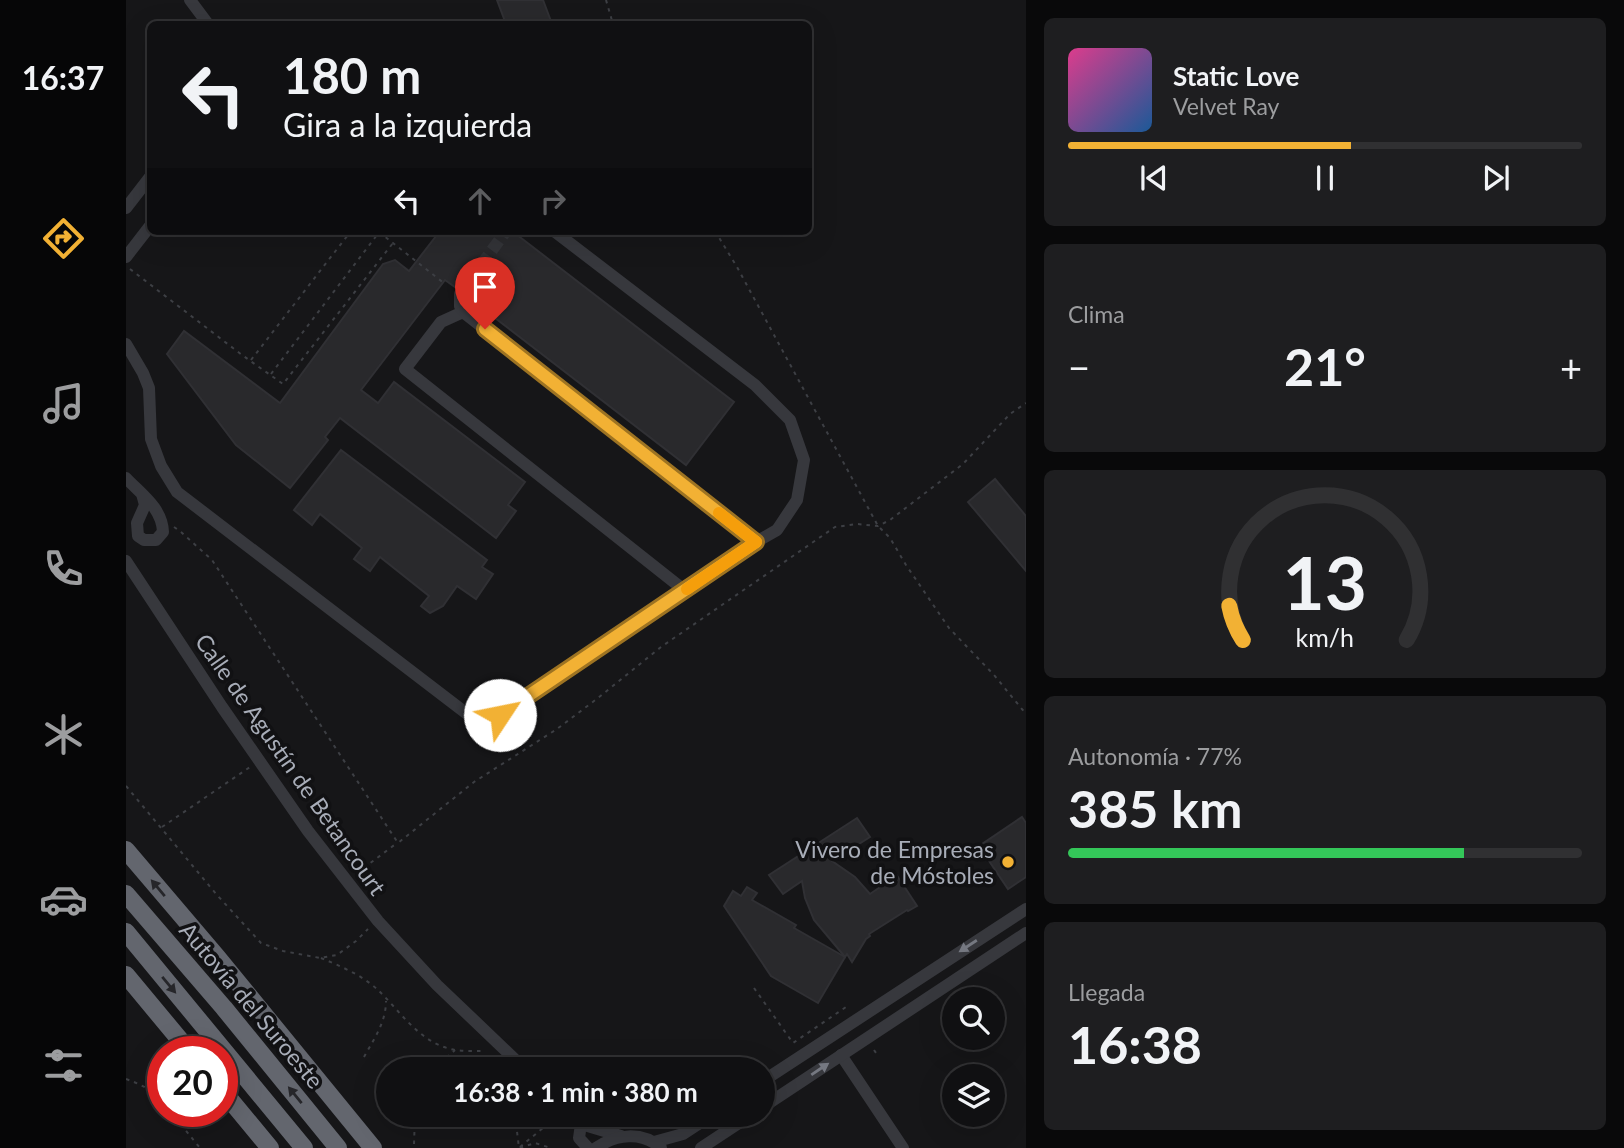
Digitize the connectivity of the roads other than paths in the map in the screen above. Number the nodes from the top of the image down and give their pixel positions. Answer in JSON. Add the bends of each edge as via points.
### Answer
{"nodes":[{"id":1,"x":190,"y":0,"type":"edge"},
{"id":2,"x":206,"y":21,"type":"edge"},
{"id":3,"x":147,"y":181,"type":"edge"},
{"id":4,"x":126,"y":208,"type":"edge"},
{"id":5,"x":147,"y":228,"type":"edge"},
{"id":6,"x":559,"y":235,"type":"edge"},
{"id":7,"x":132,"y":240,"type":"edge"},
{"id":8,"x":126,"y":257,"type":"edge"},
{"id":9,"x":460,"y":294,"type":"dead end"},
{"id":10,"x":463,"y":312,"type":"junction"},
{"id":11,"x":126,"y":344,"type":"edge"},
{"id":12,"x":131,"y":483,"type":"edge"},
{"id":13,"x":756,"y":542,"type":"junction"},
{"id":14,"x":126,"y":561,"type":"edge"},
{"id":15,"x":684,"y":590,"type":"junction"},
{"id":16,"x":126,"y":850,"type":"edge"},
{"id":17,"x":126,"y":894,"type":"edge"},
{"id":18,"x":1026,"y":909,"type":"edge"},
{"id":19,"x":126,"y":932,"type":"edge"},
{"id":20,"x":1026,"y":933,"type":"edge"},
{"id":21,"x":126,"y":975,"type":"edge"},
{"id":22,"x":177,"y":1036,"type":"edge"},
{"id":23,"x":841,"y":1055,"type":"junction"},
{"id":24,"x":512,"y":1057,"type":"edge"},
{"id":25,"x":775,"y":1073,"type":"edge"},
{"id":26,"x":775,"y":1099,"type":"edge"},
{"id":27,"x":238,"y":1109,"type":"edge"},
{"id":28,"x":577,"y":1127,"type":"edge"},
{"id":29,"x":596,"y":1127,"type":"edge"},
{"id":30,"x":694,"y":1127,"type":"edge"},
{"id":31,"x":733,"y":1127,"type":"edge"},
{"id":32,"x":621,"y":1136,"type":"junction"},
{"id":33,"x":658,"y":1145,"type":"edge"},
{"id":34,"x":270,"y":1148,"type":"edge"},
{"id":35,"x":304,"y":1148,"type":"edge"},
{"id":36,"x":338,"y":1148,"type":"edge"},
{"id":37,"x":373,"y":1148,"type":"edge"},
{"id":38,"x":588,"y":1148,"type":"edge"},
{"id":39,"x":596,"y":1148,"type":"edge"},
{"id":40,"x":701,"y":1148,"type":"edge"},
{"id":41,"x":903,"y":1148,"type":"edge"}],
"edges":[{"from":1,"to":2,"type":"street"},
{"from":3,"to":4,"type":"street"},
{"from":5,"to":7,"type":"street"},
{"from":6,"to":13,"type":"street","via":[[755,385],[790,420],[804,460],[797,500],[777,530]]},
{"from":7,"to":8,"type":"street"},
{"from":9,"to":10,"type":"street"},
{"from":10,"to":13,"type":"street"},
{"from":10,"to":15,"type":"street","via":[[441,322],[405,369]]},
{"from":11,"to":15,"type":"street","via":[[149,388],[151,439],[177,492],[475,720],[500,715]]},
{"from":12,"to":12,"type":"street","via":[[145,505],[137,523],[138,536],[156,540],[163,532],[162,519]]},
{"from":13,"to":15,"type":"street"},
{"from":14,"to":24,"type":"street","name":"Calle de Agustín de Betancourt","via":[[259,761],[378,921]]},
{"from":37,"to":16,"type":"highway","one_way":true},
{"from":36,"to":17,"type":"highway","name":"Autovía del Suroeste","one_way":true},
{"from":18,"to":25,"type":"street","one_way":true},
{"from":19,"to":35,"type":"highway","one_way":true},
{"from":20,"to":23,"type":"street"},
{"from":21,"to":22,"type":"highway"},
{"from":26,"to":23,"type":"street","one_way":true},
{"from":23,"to":41,"type":"street"},
{"from":27,"to":34,"type":"highway"},
{"from":28,"to":38,"type":"street"},
{"from":29,"to":32,"type":"street"},
{"from":30,"to":33,"type":"street"},
{"from":31,"to":40,"type":"street"},
{"from":32,"to":33,"type":"street"},
{"from":32,"to":39,"type":"street"}]}
